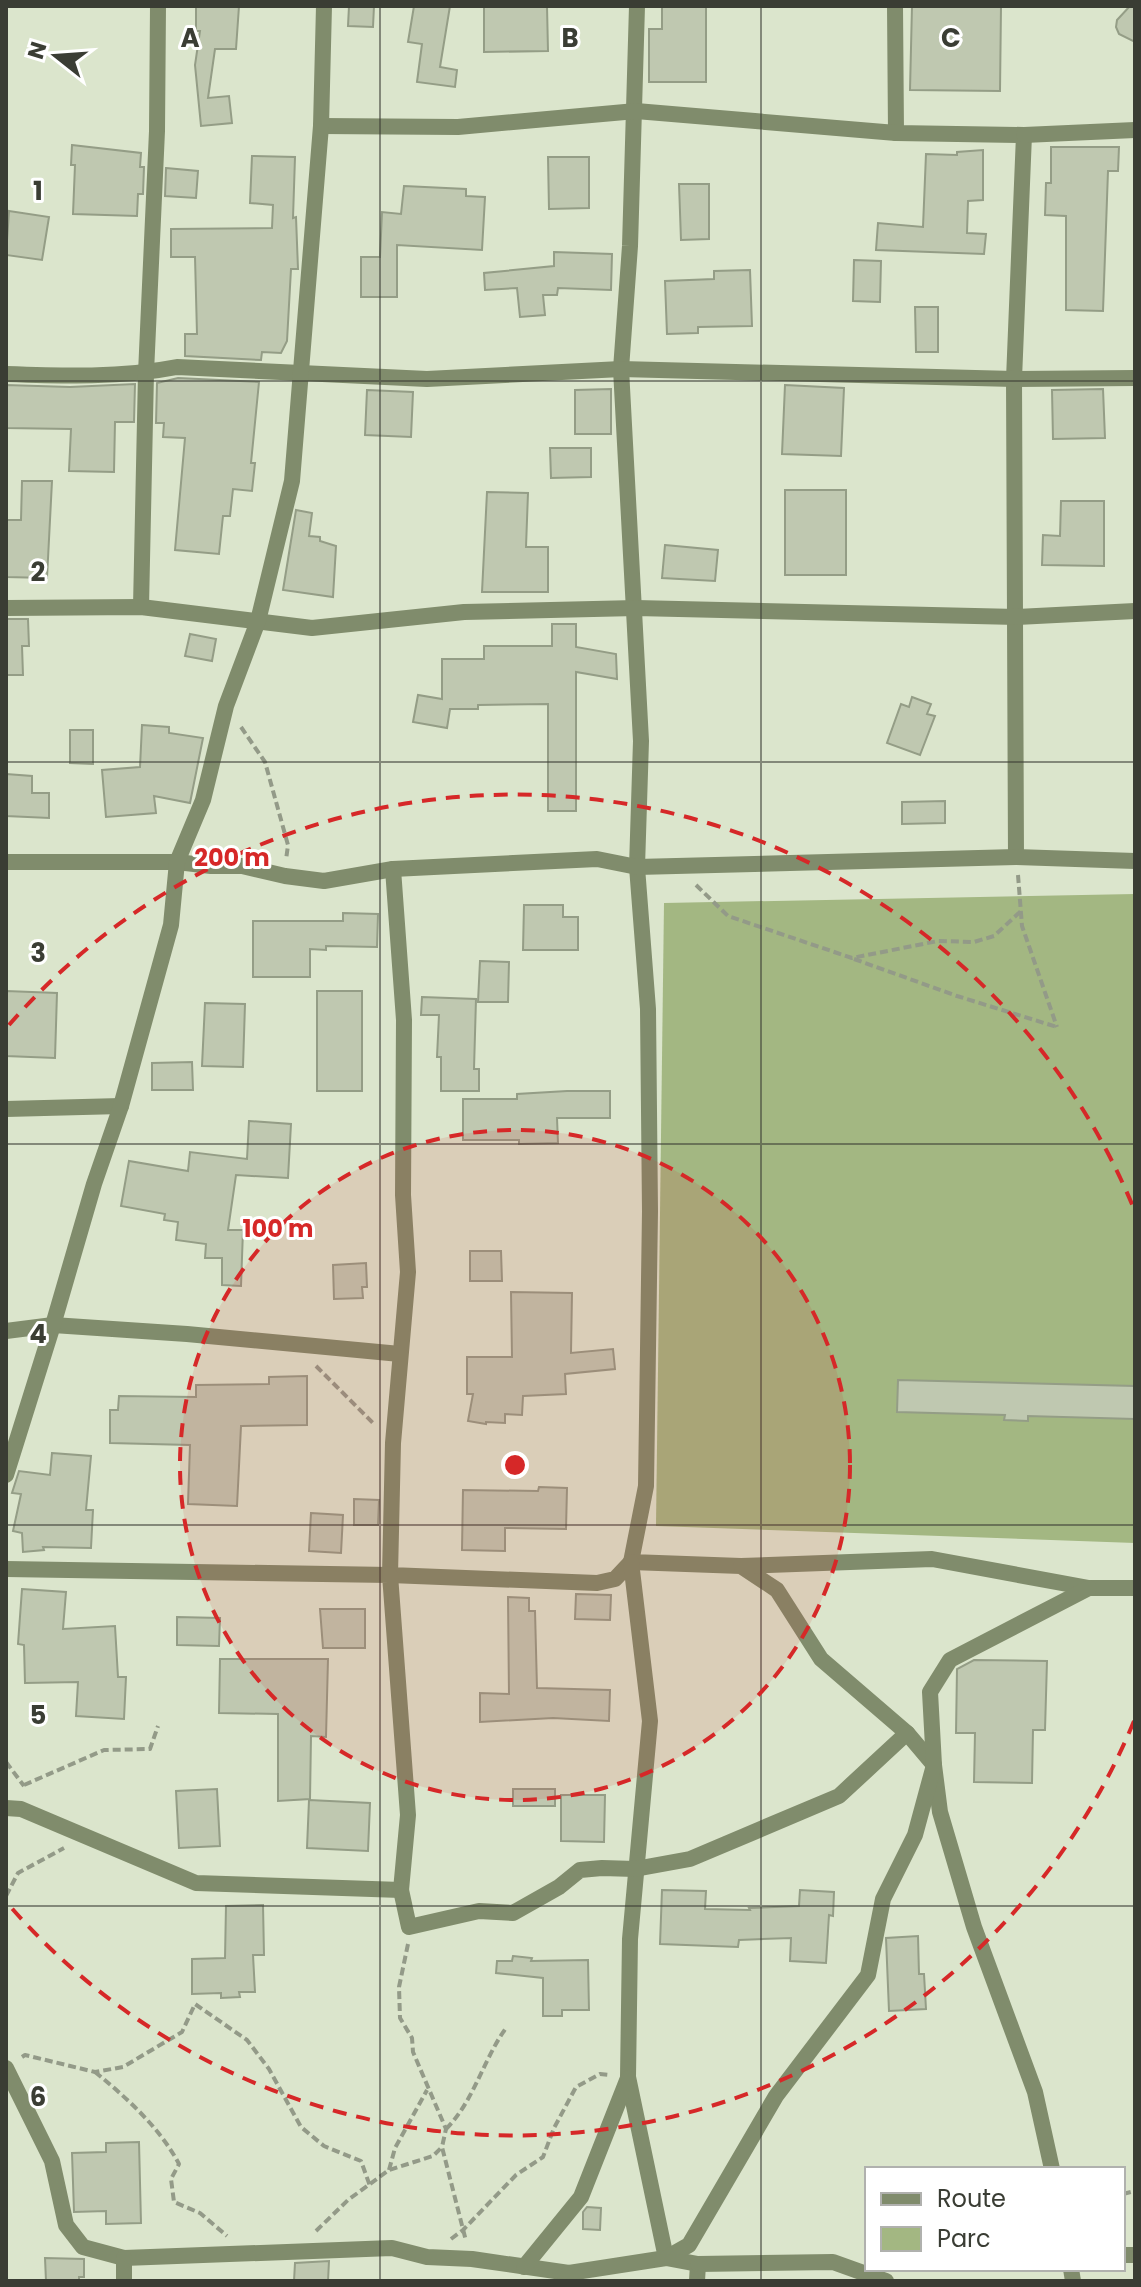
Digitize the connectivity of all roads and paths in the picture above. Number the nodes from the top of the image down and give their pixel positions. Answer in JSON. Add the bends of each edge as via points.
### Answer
{"nodes":[{"id":1,"x":158,"y":6,"type":"edge"},
{"id":2,"x":324,"y":6,"type":"edge"},
{"id":3,"x":637,"y":6,"type":"edge"},
{"id":4,"x":895,"y":6,"type":"edge"},
{"id":5,"x":636,"y":111,"type":"junction"},
{"id":6,"x":321,"y":126,"type":"junction"},
{"id":7,"x":1135,"y":130,"type":"edge"},
{"id":8,"x":896,"y":133,"type":"junction"},
{"id":9,"x":1024,"y":135,"type":"junction"},
{"id":10,"x":621,"y":369,"type":"junction"},
{"id":11,"x":301,"y":372,"type":"junction"},
{"id":12,"x":146,"y":373,"type":"junction"},
{"id":13,"x":6,"y":374,"type":"edge"},
{"id":14,"x":1135,"y":378,"type":"edge"},
{"id":15,"x":1014,"y":379,"type":"junction"},
{"id":16,"x":141,"y":607,"type":"junction"},
{"id":17,"x":6,"y":608,"type":"edge"},
{"id":18,"x":636,"y":608,"type":"junction"},
{"id":19,"x":1135,"y":611,"type":"edge"},
{"id":20,"x":1017,"y":617,"type":"junction"},
{"id":21,"x":258,"y":621,"type":"junction"},
{"id":22,"x":226,"y":706,"type":"junction"},
{"id":23,"x":1016,"y":857,"type":"junction"},
{"id":24,"x":1135,"y":861,"type":"edge"},
{"id":25,"x":6,"y":862,"type":"edge"},
{"id":26,"x":177,"y":862,"type":"junction"},
{"id":27,"x":678,"y":866,"type":"junction"},
{"id":28,"x":637,"y":867,"type":"junction"},
{"id":29,"x":393,"y":869,"type":"junction"},
{"id":30,"x":285,"y":876,"type":"junction"},
{"id":31,"x":1021,"y":911,"type":"junction"},
{"id":32,"x":852,"y":958,"type":"junction"},
{"id":33,"x":121,"y":1106,"type":"junction"},
{"id":34,"x":6,"y":1109,"type":"edge"},
{"id":35,"x":53,"y":1325,"type":"junction"},
{"id":36,"x":6,"y":1331,"type":"edge"},
{"id":37,"x":294,"y":1345,"type":"junction"},
{"id":38,"x":400,"y":1354,"type":"junction"},
{"id":39,"x":393,"y":1443,"type":"junction"},
{"id":40,"x":6,"y":1475,"type":"edge"},
{"id":41,"x":631,"y":1562,"type":"junction"},
{"id":42,"x":741,"y":1566,"type":"junction"},
{"id":43,"x":6,"y":1569,"type":"edge"},
{"id":44,"x":390,"y":1575,"type":"junction"},
{"id":45,"x":1089,"y":1588,"type":"junction"},
{"id":46,"x":1135,"y":1588,"type":"edge"},
{"id":47,"x":158,"y":1726,"type":"dead end"},
{"id":48,"x":907,"y":1733,"type":"junction"},
{"id":49,"x":6,"y":1762,"type":"edge"},
{"id":50,"x":934,"y":1765,"type":"junction"},
{"id":51,"x":24,"y":1785,"type":"junction"},
{"id":52,"x":14,"y":1809,"type":"edge"},
{"id":53,"x":84,"y":1837,"type":"junction"},
{"id":54,"x":635,"y":1869,"type":"junction"},
{"id":55,"x":401,"y":1890,"type":"junction"},
{"id":56,"x":6,"y":1896,"type":"edge"},
{"id":57,"x":409,"y":1927,"type":"junction"},
{"id":58,"x":506,"y":2028,"type":"dead end"},
{"id":59,"x":11,"y":2064,"type":"edge"},
{"id":60,"x":95,"y":2072,"type":"junction"},
{"id":61,"x":628,"y":2077,"type":"junction"},
{"id":62,"x":427,"y":2090,"type":"junction"},
{"id":63,"x":446,"y":2129,"type":"junction"},
{"id":64,"x":442,"y":2147,"type":"junction"},
{"id":65,"x":1052,"y":2167,"type":"edge"},
{"id":66,"x":389,"y":2170,"type":"junction"},
{"id":67,"x":370,"y":2186,"type":"junction"},
{"id":68,"x":463,"y":2230,"type":"junction"},
{"id":69,"x":296,"y":2251,"type":"junction"},
{"id":70,"x":247,"y":2254,"type":"junction"},
{"id":71,"x":427,"y":2257,"type":"junction"},
{"id":72,"x":124,"y":2258,"type":"junction"},
{"id":73,"x":666,"y":2258,"type":"junction"},
{"id":74,"x":472,"y":2259,"type":"junction"},
{"id":75,"x":524,"y":2267,"type":"junction"},
{"id":76,"x":856,"y":2270,"type":"junction"},
{"id":77,"x":865,"y":2270,"type":"edge"},
{"id":78,"x":698,"y":2272,"type":"edge"},
{"id":79,"x":567,"y":2277,"type":"edge"},
{"id":80,"x":124,"y":2281,"type":"edge"},
{"id":81,"x":886,"y":2281,"type":"edge"}],
"edges":[{"from":1,"to":12,"type":"street"},
{"from":2,"to":6,"type":"street"},
{"from":3,"to":5,"type":"street"},
{"from":4,"to":8,"type":"street"},
{"from":5,"to":6,"type":"street","via":[[458,127]]},
{"from":5,"to":8,"type":"street"},
{"from":5,"to":10,"type":"street"},
{"from":6,"to":11,"type":"street"},
{"from":7,"to":9,"type":"street"},
{"from":8,"to":9,"type":"street"},
{"from":9,"to":15,"type":"street"},
{"from":10,"to":11,"type":"street","via":[[427,379]]},
{"from":10,"to":15,"type":"street"},
{"from":10,"to":18,"type":"street"},
{"from":11,"to":12,"type":"street","via":[[177,367]]},
{"from":11,"to":21,"type":"street","via":[[292,481]]},
{"from":12,"to":13,"type":"street"},
{"from":12,"to":16,"type":"street"},
{"from":14,"to":15,"type":"street"},
{"from":15,"to":20,"type":"street"},
{"from":16,"to":17,"type":"street"},
{"from":16,"to":21,"type":"street"},
{"from":18,"to":20,"type":"street"},
{"from":18,"to":21,"type":"street","via":[[464,612],[312,628]]},
{"from":18,"to":28,"type":"street","via":[[641,741]]},
{"from":19,"to":20,"type":"street"},
{"from":20,"to":23,"type":"street"},
{"from":21,"to":22,"type":"street"},
{"from":22,"to":26,"type":"street","via":[[203,800]]},
{"from":22,"to":30,"type":"path","via":[[265,762],[288,845]]},
{"from":23,"to":24,"type":"street"},
{"from":23,"to":27,"type":"street"},
{"from":23,"to":31,"type":"path"},
{"from":25,"to":26,"type":"street"},
{"from":26,"to":30,"type":"street","via":[[242,866]]},
{"from":26,"to":33,"type":"street","via":[[171,925]]},
{"from":27,"to":28,"type":"street"},
{"from":27,"to":32,"type":"path","via":[[728,916]]},
{"from":28,"to":29,"type":"street","via":[[597,859]]},
{"from":28,"to":41,"type":"street","via":[[648,1009],[650,1211],[646,1486]]},
{"from":29,"to":30,"type":"street","via":[[324,881]]},
{"from":29,"to":38,"type":"street","via":[[404,1020],[408,1272]]},
{"from":31,"to":32,"type":"path","via":[[994,936],[974,942],[938,941]]},
{"from":31,"to":32,"type":"path","via":[[1057,1027]]},
{"from":33,"to":34,"type":"street"},
{"from":33,"to":35,"type":"street"},
{"from":35,"to":36,"type":"street"},
{"from":35,"to":37,"type":"street"},
{"from":35,"to":40,"type":"street"},
{"from":37,"to":38,"type":"street"},
{"from":37,"to":39,"type":"path"},
{"from":38,"to":39,"type":"street"},
{"from":39,"to":44,"type":"street"},
{"from":41,"to":42,"type":"street"},
{"from":41,"to":44,"type":"street","via":[[615,1579],[597,1583]]},
{"from":41,"to":54,"type":"street","via":[[650,1721]]},
{"from":42,"to":45,"type":"street","via":[[932,1559]]},
{"from":42,"to":48,"type":"street","via":[[777,1590],[821,1659]]},
{"from":43,"to":44,"type":"street"},
{"from":44,"to":55,"type":"street","via":[[408,1815]]},
{"from":45,"to":46,"type":"street"},
{"from":45,"to":50,"type":"street","via":[[950,1660],[930,1692]]},
{"from":47,"to":51,"type":"path","via":[[150,1749],[104,1750]]},
{"from":48,"to":50,"type":"street"},
{"from":48,"to":54,"type":"street","via":[[839,1796],[690,1859]]},
{"from":49,"to":51,"type":"path"},
{"from":50,"to":65,"type":"street","via":[[940,1812],[974,1927],[1035,2092]]},
{"from":50,"to":73,"type":"street","via":[[915,1835],[883,1899],[868,1975],[776,2096],[689,2245]]},
{"from":51,"to":52,"type":"path"},
{"from":52,"to":53,"type":"street"},
{"from":53,"to":55,"type":"street","via":[[196,1883]]},
{"from":53,"to":56,"type":"path","via":[[18,1873]]},
{"from":54,"to":57,"type":"street","via":[[580,1870],[513,1913],[479,1911]]},
{"from":54,"to":61,"type":"street"},
{"from":55,"to":57,"type":"street"},
{"from":57,"to":62,"type":"path","via":[[399,1987],[400,2018],[412,2038]]},
{"from":58,"to":63,"type":"path","via":[[461,2113]]},
{"from":59,"to":60,"type":"path","via":[[25,2055]]},
{"from":59,"to":72,"type":"street","via":[[52,2161],[66,2225],[83,2247]]},
{"from":60,"to":67,"type":"path","via":[[123,2067],[182,2032],[195,2004],[247,2040],[301,2127],[324,2146],[361,2161]]},
{"from":60,"to":70,"type":"path","via":[[168,2143],[179,2164],[171,2179],[174,2202],[200,2213]]},
{"from":61,"to":68,"type":"path","via":[[600,2074],[576,2087],[543,2157],[516,2175]]},
{"from":61,"to":73,"type":"street"},
{"from":61,"to":75,"type":"street","via":[[581,2197]]},
{"from":62,"to":63,"type":"path"},
{"from":62,"to":66,"type":"path","via":[[395,2148]]},
{"from":63,"to":64,"type":"path"},
{"from":64,"to":66,"type":"path","via":[[433,2156]]},
{"from":64,"to":68,"type":"path"},
{"from":66,"to":67,"type":"path"},
{"from":67,"to":69,"type":"path","via":[[348,2200]]},
{"from":68,"to":71,"type":"path"},
{"from":68,"to":74,"type":"path"},
{"from":69,"to":70,"type":"street"},
{"from":69,"to":71,"type":"street","via":[[392,2248]]},
{"from":70,"to":72,"type":"street"},
{"from":71,"to":74,"type":"street"},
{"from":72,"to":80,"type":"street"},
{"from":73,"to":78,"type":"street"},
{"from":73,"to":79,"type":"street"},
{"from":74,"to":75,"type":"street"},
{"from":75,"to":79,"type":"street"},
{"from":76,"to":77,"type":"street"},
{"from":76,"to":78,"type":"street","via":[[833,2262]]},
{"from":76,"to":81,"type":"street"}]}
